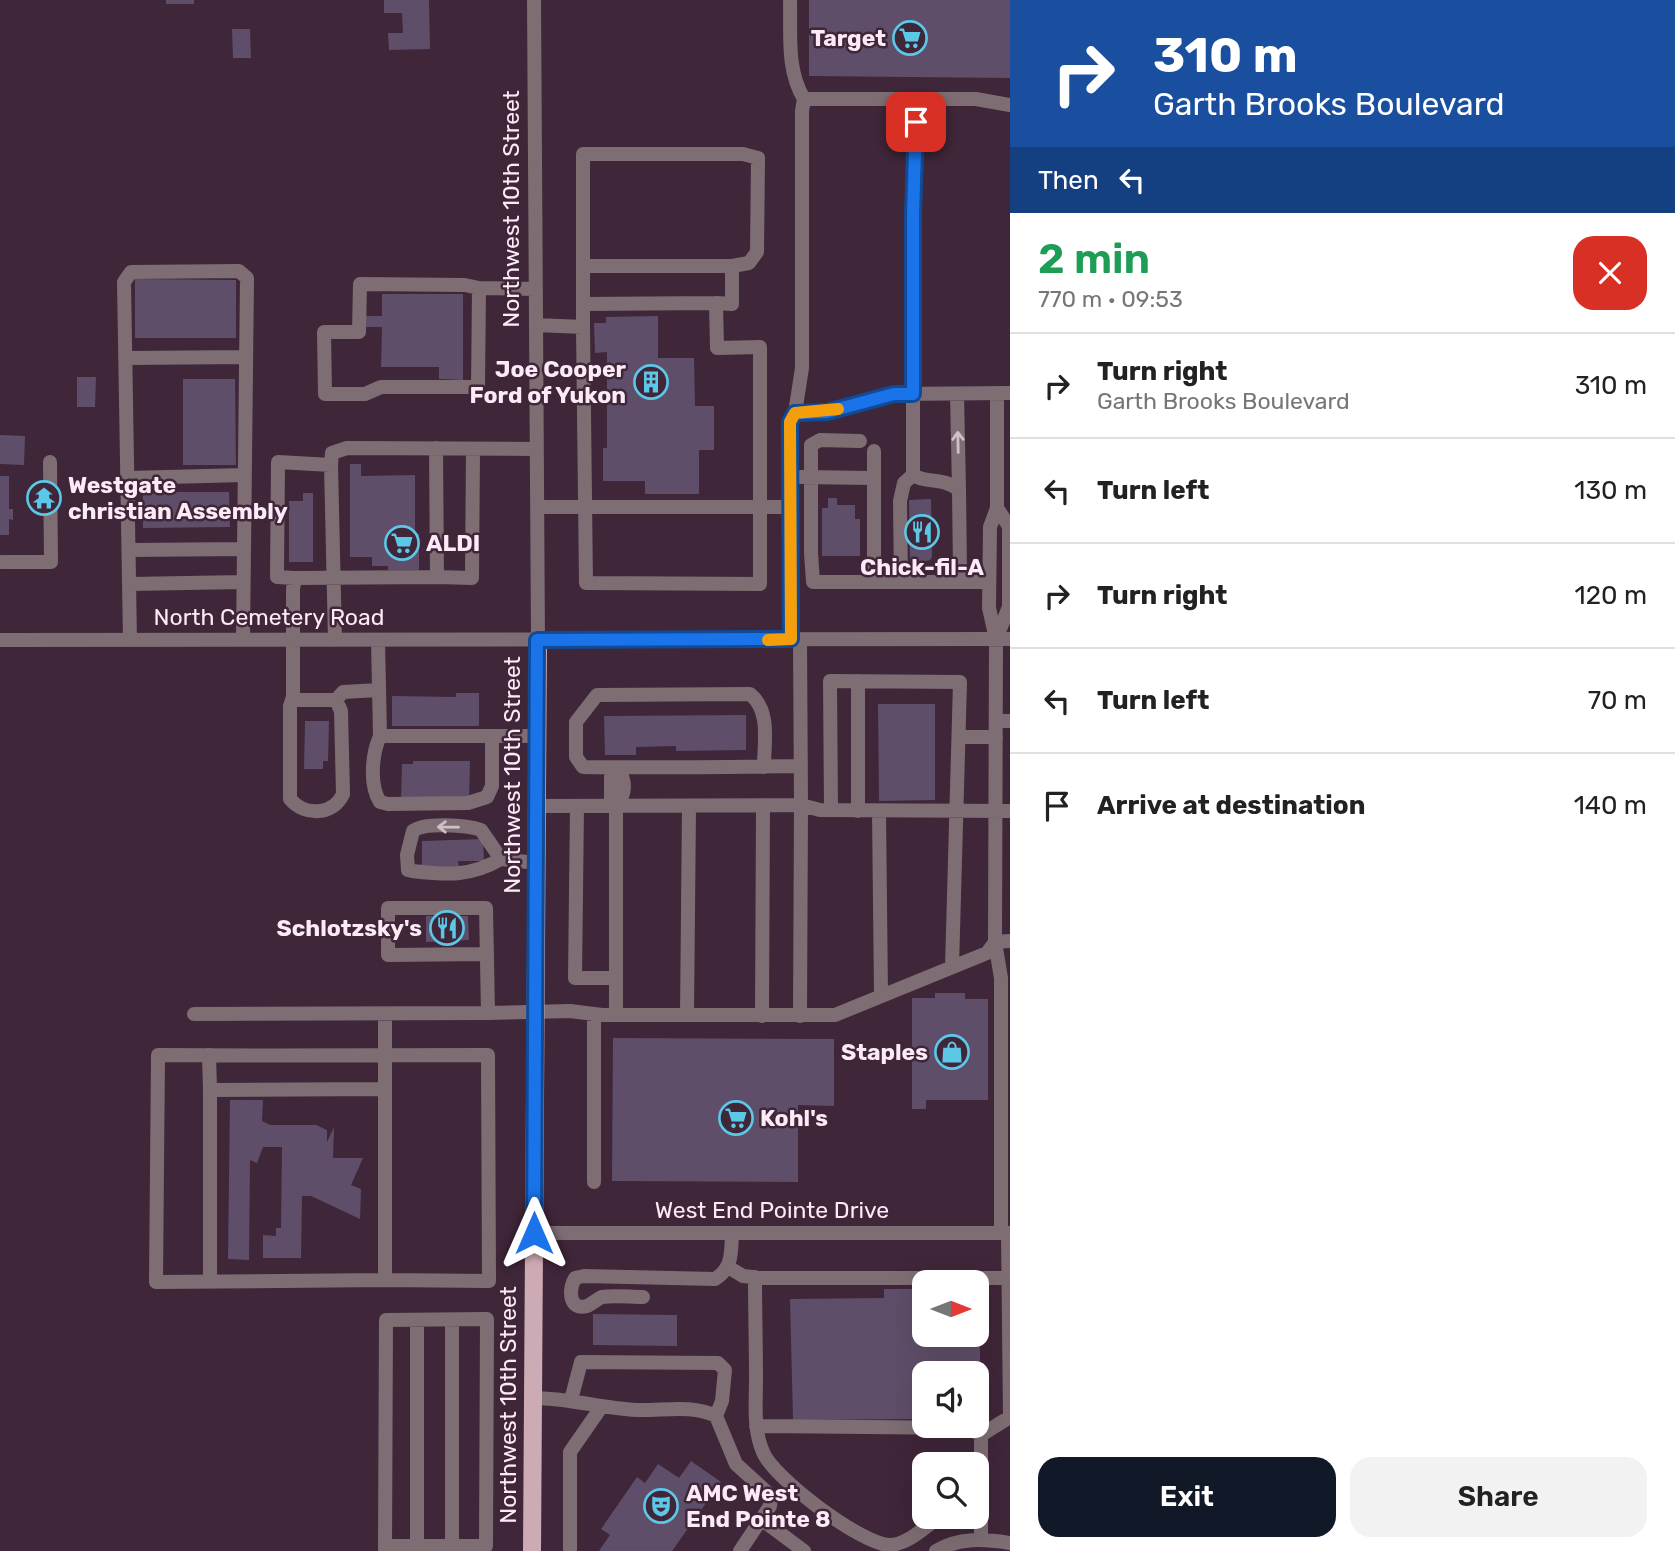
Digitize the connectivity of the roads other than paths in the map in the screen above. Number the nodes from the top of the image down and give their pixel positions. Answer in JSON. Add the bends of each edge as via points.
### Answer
{"nodes":[{"id":1,"x":534,"y":0,"type":"edge"},
{"id":2,"x":790,"y":0,"type":"edge"},
{"id":3,"x":804,"y":99,"type":"junction"},
{"id":4,"x":916,"y":99,"type":"junction"},
{"id":5,"x":1010,"y":105,"type":"edge"},
{"id":6,"x":583,"y":265,"type":"junction"},
{"id":7,"x":732,"y":266,"type":"junction"},
{"id":8,"x":479,"y":288,"type":"junction"},
{"id":9,"x":536,"y":289,"type":"junction"},
{"id":10,"x":716,"y":303,"type":"junction"},
{"id":11,"x":583,"y":304,"type":"junction"},
{"id":12,"x":536,"y":325,"type":"junction"},
{"id":13,"x":583,"y":327,"type":"junction"},
{"id":14,"x":246,"y":357,"type":"junction"},
{"id":15,"x":126,"y":358,"type":"junction"},
{"id":16,"x":1003,"y":393,"type":"edge"},
{"id":17,"x":913,"y":394,"type":"junction"},
{"id":18,"x":957,"y":394,"type":"junction"},
{"id":19,"x":795,"y":413,"type":"junction"},
{"id":20,"x":860,"y":441,"type":"dead end"},
{"id":21,"x":436,"y":448,"type":"junction"},
{"id":22,"x":473,"y":449,"type":"junction"},
{"id":23,"x":536,"y":449,"type":"junction"},
{"id":24,"x":874,"y":451,"type":"dead end"},
{"id":25,"x":50,"y":462,"type":"dead end"},
{"id":26,"x":331,"y":465,"type":"junction"},
{"id":27,"x":244,"y":475,"type":"junction"},
{"id":28,"x":913,"y":475,"type":"junction"},
{"id":29,"x":791,"y":477,"type":"junction"},
{"id":30,"x":128,"y":478,"type":"junction"},
{"id":31,"x":811,"y":478,"type":"junction"},
{"id":32,"x":873,"y":478,"type":"junction"},
{"id":33,"x":959,"y":490,"type":"junction"},
{"id":34,"x":537,"y":507,"type":"junction"},
{"id":35,"x":586,"y":507,"type":"junction"},
{"id":36,"x":760,"y":507,"type":"junction"},
{"id":37,"x":791,"y":507,"type":"junction"},
{"id":38,"x":997,"y":508,"type":"junction"},
{"id":39,"x":1010,"y":544,"type":"edge"},
{"id":40,"x":244,"y":549,"type":"junction"},
{"id":41,"x":129,"y":550,"type":"junction"},
{"id":42,"x":791,"y":553,"type":"junction"},
{"id":43,"x":811,"y":553,"type":"junction"},
{"id":44,"x":1,"y":562,"type":"edge"},
{"id":45,"x":295,"y":578,"type":"junction"},
{"id":46,"x":437,"y":578,"type":"junction"},
{"id":47,"x":333,"y":579,"type":"junction"},
{"id":48,"x":901,"y":580,"type":"junction"},
{"id":49,"x":874,"y":581,"type":"junction"},
{"id":50,"x":964,"y":581,"type":"junction"},
{"id":51,"x":243,"y":582,"type":"junction"},
{"id":52,"x":989,"y":582,"type":"junction"},
{"id":53,"x":130,"y":584,"type":"junction"},
{"id":54,"x":796,"y":639,"type":"junction"},
{"id":55,"x":1003,"y":639,"type":"edge"},
{"id":56,"x":0,"y":640,"type":"edge"},
{"id":57,"x":130,"y":640,"type":"junction"},
{"id":58,"x":243,"y":640,"type":"junction"},
{"id":59,"x":293,"y":640,"type":"junction"},
{"id":60,"x":335,"y":640,"type":"junction"},
{"id":61,"x":379,"y":640,"type":"junction"},
{"id":62,"x":537,"y":640,"type":"junction"},
{"id":63,"x":858,"y":681,"type":"junction"},
{"id":64,"x":379,"y":690,"type":"junction"},
{"id":65,"x":292,"y":700,"type":"junction"},
{"id":66,"x":336,"y":700,"type":"junction"},
{"id":67,"x":1003,"y":721,"type":"edge"},
{"id":68,"x":380,"y":736,"type":"junction"},
{"id":69,"x":492,"y":736,"type":"junction"},
{"id":70,"x":537,"y":736,"type":"junction"},
{"id":71,"x":959,"y":737,"type":"junction"},
{"id":72,"x":996,"y":737,"type":"junction"},
{"id":73,"x":801,"y":766,"type":"junction"},
{"id":74,"x":764,"y":767,"type":"junction"},
{"id":75,"x":618,"y":768,"type":"junction"},
{"id":76,"x":801,"y":805,"type":"junction"},
{"id":77,"x":536,"y":806,"type":"junction"},
{"id":78,"x":577,"y":806,"type":"junction"},
{"id":79,"x":616,"y":806,"type":"junction"},
{"id":80,"x":689,"y":806,"type":"junction"},
{"id":81,"x":763,"y":806,"type":"junction"},
{"id":82,"x":831,"y":810,"type":"junction"},
{"id":83,"x":858,"y":811,"type":"junction"},
{"id":84,"x":879,"y":811,"type":"junction"},
{"id":85,"x":958,"y":811,"type":"junction"},
{"id":86,"x":1003,"y":811,"type":"edge"},
{"id":87,"x":501,"y":859,"type":"junction"},
{"id":88,"x":536,"y":863,"type":"junction"},
{"id":89,"x":1010,"y":941,"type":"edge"},
{"id":90,"x":995,"y":942,"type":"junction"},
{"id":91,"x":487,"y":954,"type":"junction"},
{"id":92,"x":952,"y":967,"type":"junction"},
{"id":93,"x":616,"y":978,"type":"junction"},
{"id":94,"x":881,"y":996,"type":"junction"},
{"id":95,"x":488,"y":1013,"type":"junction"},
{"id":96,"x":535,"y":1013,"type":"junction"},
{"id":97,"x":194,"y":1014,"type":"dead end"},
{"id":98,"x":385,"y":1014,"type":"junction"},
{"id":99,"x":594,"y":1014,"type":"junction"},
{"id":100,"x":616,"y":1015,"type":"junction"},
{"id":101,"x":687,"y":1015,"type":"junction"},
{"id":102,"x":761,"y":1016,"type":"junction"},
{"id":103,"x":800,"y":1016,"type":"junction"},
{"id":104,"x":209,"y":1055,"type":"junction"},
{"id":105,"x":385,"y":1055,"type":"junction"},
{"id":106,"x":385,"y":1089,"type":"junction"},
{"id":107,"x":210,"y":1090,"type":"junction"},
{"id":108,"x":594,"y":1182,"type":"dead end"},
{"id":109,"x":1005,"y":1189,"type":"edge"},
{"id":110,"x":534,"y":1233,"type":"junction"},
{"id":111,"x":732,"y":1233,"type":"junction"},
{"id":112,"x":1006,"y":1233,"type":"edge"},
{"id":113,"x":728,"y":1267,"type":"junction"},
{"id":114,"x":755,"y":1278,"type":"junction"},
{"id":115,"x":1009,"y":1278,"type":"edge"},
{"id":116,"x":385,"y":1279,"type":"junction"},
{"id":117,"x":210,"y":1281,"type":"junction"},
{"id":118,"x":643,"y":1297,"type":"dead end"},
{"id":119,"x":417,"y":1320,"type":"junction"},
{"id":120,"x":452,"y":1320,"type":"junction"},
{"id":121,"x":533,"y":1398,"type":"junction"},
{"id":122,"x":571,"y":1400,"type":"junction"},
{"id":123,"x":602,"y":1406,"type":"junction"},
{"id":124,"x":1010,"y":1413,"type":"edge"},
{"id":125,"x":716,"y":1416,"type":"junction"},
{"id":126,"x":756,"y":1426,"type":"junction"},
{"id":127,"x":912,"y":1427,"type":"edge"},
{"id":128,"x":989,"y":1430,"type":"edge"},
{"id":129,"x":761,"y":1520,"type":"junction"},
{"id":130,"x":922,"y":1529,"type":"edge"},
{"id":131,"x":980,"y":1529,"type":"edge"},
{"id":132,"x":981,"y":1539,"type":"junction"},
{"id":133,"x":1010,"y":1543,"type":"edge"},
{"id":134,"x":417,"y":1546,"type":"junction"},
{"id":135,"x":452,"y":1546,"type":"junction"},
{"id":136,"x":385,"y":1548,"type":"edge"},
{"id":137,"x":532,"y":1551,"type":"edge"},
{"id":138,"x":570,"y":1551,"type":"edge"},
{"id":139,"x":740,"y":1551,"type":"edge"},
{"id":140,"x":804,"y":1551,"type":"edge"},
{"id":141,"x":936,"y":1551,"type":"edge"}],
"edges":[{"from":1,"to":9,"type":"street","name":"Northwest 10th Street"},
{"from":2,"to":3,"type":"street","via":[[791,62],[794,83]]},
{"from":3,"to":4,"type":"street"},
{"from":3,"to":19,"type":"street","via":[[802,368]]},
{"from":4,"to":5,"type":"street","via":[[976,99]]},
{"from":4,"to":17,"type":"street"},
{"from":6,"to":7,"type":"street"},
{"from":6,"to":7,"type":"street","via":[[583,154],[743,154],[758,158],[757,252],[749,263]]},
{"from":6,"to":11,"type":"street"},
{"from":7,"to":10,"type":"street","via":[[732,304]]},
{"from":8,"to":8,"type":"street","via":[[360,284],[359,332],[324,332],[325,394],[365,394],[381,387],[478,387]]},
{"from":8,"to":9,"type":"street"},
{"from":9,"to":12,"type":"street","name":"Northwest 10th Street"},
{"from":10,"to":11,"type":"street"},
{"from":10,"to":36,"type":"street","via":[[717,348],[760,347]]},
{"from":11,"to":13,"type":"street"},
{"from":12,"to":13,"type":"street"},
{"from":12,"to":23,"type":"street","name":"Northwest 10th Street"},
{"from":13,"to":35,"type":"street"},
{"from":14,"to":15,"type":"street"},
{"from":14,"to":15,"type":"street","via":[[247,278],[239,271],[131,271],[124,282]]},
{"from":14,"to":27,"type":"street"},
{"from":15,"to":30,"type":"street"},
{"from":16,"to":18,"type":"street"},
{"from":16,"to":38,"type":"street"},
{"from":17,"to":18,"type":"street"},
{"from":17,"to":19,"type":"street","via":[[894,394],[827,412]]},
{"from":17,"to":28,"type":"street"},
{"from":33,"to":18,"type":"street","one_way":true},
{"from":19,"to":29,"type":"street","via":[[790,422]]},
{"from":20,"to":31,"type":"street","via":[[820,440],[811,445]]},
{"from":21,"to":22,"type":"street"},
{"from":21,"to":26,"type":"street","via":[[347,447],[332,453]]},
{"from":21,"to":46,"type":"street"},
{"from":22,"to":23,"type":"street"},
{"from":22,"to":46,"type":"street","via":[[472,578]]},
{"from":23,"to":34,"type":"street","name":"Northwest 10th Street"},
{"from":24,"to":32,"type":"street"},
{"from":25,"to":44,"type":"street","via":[[51,562]]},
{"from":26,"to":45,"type":"street","via":[[278,462],[277,577]]},
{"from":26,"to":47,"type":"street"},
{"from":27,"to":30,"type":"street"},
{"from":27,"to":40,"type":"street"},
{"from":28,"to":33,"type":"street","via":[[948,481]]},
{"from":28,"to":48,"type":"street","via":[[904,483],[900,501]]},
{"from":29,"to":31,"type":"street"},
{"from":29,"to":37,"type":"street"},
{"from":30,"to":41,"type":"street"},
{"from":31,"to":32,"type":"street"},
{"from":31,"to":43,"type":"street"},
{"from":32,"to":49,"type":"street"},
{"from":33,"to":50,"type":"street","via":[[960,572]]},
{"from":34,"to":35,"type":"street"},
{"from":34,"to":62,"type":"street","name":"Northwest 10th Street"},
{"from":35,"to":36,"type":"street"},
{"from":35,"to":36,"type":"street","via":[[586,583],[760,584]]},
{"from":36,"to":37,"type":"street"},
{"from":37,"to":42,"type":"street"},
{"from":38,"to":39,"type":"street","via":[[1009,526]]},
{"from":38,"to":52,"type":"street","via":[[990,527]]},
{"from":39,"to":55,"type":"street","via":[[1009,607]]},
{"from":40,"to":41,"type":"street"},
{"from":40,"to":51,"type":"street"},
{"from":41,"to":53,"type":"street"},
{"from":42,"to":43,"type":"street"},
{"from":42,"to":54,"type":"street"},
{"from":43,"to":49,"type":"street","via":[[813,582]]},
{"from":45,"to":47,"type":"street"},
{"from":45,"to":59,"type":"street"},
{"from":46,"to":47,"type":"street"},
{"from":47,"to":60,"type":"street"},
{"from":48,"to":49,"type":"street"},
{"from":48,"to":50,"type":"street"},
{"from":50,"to":52,"type":"street"},
{"from":51,"to":53,"type":"street"},
{"from":51,"to":58,"type":"street"},
{"from":52,"to":55,"type":"street","via":[[989,608]]},
{"from":53,"to":57,"type":"street"},
{"from":54,"to":55,"type":"street","name":"North Cemetery Road"},
{"from":54,"to":62,"type":"street","name":"North Cemetery Road"},
{"from":54,"to":73,"type":"street"},
{"from":55,"to":67,"type":"street"},
{"from":56,"to":57,"type":"street","name":"North Cemetery Road"},
{"from":57,"to":58,"type":"street","name":"North Cemetery Road"},
{"from":58,"to":59,"type":"street","name":"North Cemetery Road"},
{"from":59,"to":60,"type":"street","name":"North Cemetery Road"},
{"from":59,"to":65,"type":"street"},
{"from":60,"to":61,"type":"street","name":"North Cemetery Road"},
{"from":61,"to":62,"type":"street","name":"North Cemetery Road"},
{"from":61,"to":64,"type":"street"},
{"from":62,"to":70,"type":"main road","name":"Northwest 10th Street"},
{"from":63,"to":71,"type":"street","via":[[960,682]]},
{"from":63,"to":82,"type":"street","via":[[830,681]]},
{"from":63,"to":83,"type":"street"},
{"from":64,"to":66,"type":"street","via":[[343,692]]},
{"from":64,"to":68,"type":"street"},
{"from":65,"to":66,"type":"street"},
{"from":65,"to":66,"type":"street","via":[[290,799],[303,809],[315,810],[331,810],[343,794],[343,718]]},
{"from":67,"to":72,"type":"street"},
{"from":68,"to":69,"type":"street"},
{"from":68,"to":69,"type":"street","via":[[374,750],[375,792],[380,802],[388,804],[468,803],[487,797],[492,786]]},
{"from":69,"to":70,"type":"street"},
{"from":70,"to":77,"type":"main road","name":"Northwest 10th Street"},
{"from":71,"to":72,"type":"street"},
{"from":71,"to":85,"type":"street"},
{"from":72,"to":86,"type":"street"},
{"from":73,"to":74,"type":"street"},
{"from":73,"to":76,"type":"street"},
{"from":74,"to":75,"type":"street"},
{"from":74,"to":75,"type":"street","via":[[764,717],[761,703],[750,694],[597,695],[576,722],[576,757],[583,767]]},
{"from":75,"to":79,"type":"street","via":[[611,777],[611,798]]},
{"from":76,"to":81,"type":"street"},
{"from":76,"to":82,"type":"street"},
{"from":76,"to":103,"type":"street"},
{"from":77,"to":78,"type":"street"},
{"from":77,"to":88,"type":"main road","name":"Northwest 10th Street"},
{"from":78,"to":79,"type":"street"},
{"from":78,"to":93,"type":"street","via":[[575,978]]},
{"from":79,"to":80,"type":"street"},
{"from":79,"to":93,"type":"street"},
{"from":80,"to":81,"type":"street"},
{"from":80,"to":101,"type":"street"},
{"from":81,"to":102,"type":"street"},
{"from":82,"to":83,"type":"street"},
{"from":83,"to":84,"type":"street"},
{"from":84,"to":85,"type":"street"},
{"from":84,"to":94,"type":"street"},
{"from":85,"to":86,"type":"street"},
{"from":85,"to":92,"type":"street"},
{"from":86,"to":90,"type":"street"},
{"from":87,"to":87,"type":"street","one_way":true,"via":[[481,830],[427,826],[413,831],[406,861],[412,871],[467,873]]},
{"from":87,"to":88,"type":"street"},
{"from":88,"to":96,"type":"main road","name":"Northwest 10th Street"},
{"from":89,"to":90,"type":"street"},
{"from":90,"to":92,"type":"street","via":[[987,953]]},
{"from":90,"to":109,"type":"street","via":[[1001,978]]},
{"from":91,"to":91,"type":"street","via":[[486,908],[388,908],[388,954]]},
{"from":91,"to":95,"type":"street"},
{"from":92,"to":94,"type":"street"},
{"from":93,"to":100,"type":"street"},
{"from":94,"to":103,"type":"street","via":[[835,1015]]},
{"from":95,"to":96,"type":"street"},
{"from":95,"to":98,"type":"street"},
{"from":96,"to":99,"type":"street"},
{"from":96,"to":110,"type":"main road","name":"Northwest 10th Street"},
{"from":97,"to":98,"type":"street"},
{"from":98,"to":105,"type":"street"},
{"from":99,"to":100,"type":"street"},
{"from":99,"to":108,"type":"street"},
{"from":100,"to":101,"type":"street"},
{"from":101,"to":102,"type":"street"},
{"from":102,"to":103,"type":"street"},
{"from":104,"to":105,"type":"street"},
{"from":104,"to":107,"type":"street"},
{"from":104,"to":117,"type":"street","via":[[158,1055],[156,1282]]},
{"from":105,"to":106,"type":"street"},
{"from":105,"to":116,"type":"street","via":[[488,1055],[489,1280]]},
{"from":106,"to":107,"type":"street"},
{"from":106,"to":116,"type":"street"},
{"from":107,"to":117,"type":"street"},
{"from":109,"to":112,"type":"street"},
{"from":110,"to":111,"type":"street","name":"West End Pointe Drive"},
{"from":110,"to":121,"type":"main road","name":"Northwest 10th Street"},
{"from":111,"to":112,"type":"street","name":"West End Pointe Drive"},
{"from":111,"to":113,"type":"street"},
{"from":112,"to":115,"type":"street"},
{"from":113,"to":114,"type":"street"},
{"from":113,"to":118,"type":"street","via":[[715,1279],[584,1276],[575,1279],[570,1293],[578,1306],[602,1297]]},
{"from":114,"to":115,"type":"street"},
{"from":114,"to":126,"type":"street"},
{"from":115,"to":124,"type":"street"},
{"from":116,"to":117,"type":"street"},
{"from":119,"to":120,"type":"street"},
{"from":119,"to":134,"type":"street"},
{"from":119,"to":136,"type":"street","via":[[386,1320]]},
{"from":120,"to":135,"type":"street"},
{"from":120,"to":135,"type":"street","via":[[487,1319],[486,1546]]},
{"from":121,"to":122,"type":"street"},
{"from":121,"to":137,"type":"main road","name":"Northwest 10th Street"},
{"from":122,"to":123,"type":"street"},
{"from":122,"to":125,"type":"street","via":[[581,1362],[718,1363],[725,1370]]},
{"from":123,"to":125,"type":"street","via":[[702,1409]]},
{"from":123,"to":138,"type":"street","via":[[570,1452]]},
{"from":124,"to":128,"type":"street"},
{"from":125,"to":129,"type":"street","via":[[736,1464],[771,1496]]},
{"from":126,"to":127,"type":"street"},
{"from":126,"to":130,"type":"street","via":[[763,1453],[776,1471],[813,1504],[874,1542],[891,1545]]},
{"from":129,"to":139,"type":"street"},
{"from":129,"to":140,"type":"street"},
{"from":131,"to":132,"type":"street"},
{"from":132,"to":133,"type":"street"},
{"from":132,"to":141,"type":"street"},
{"from":134,"to":135,"type":"street"},
{"from":134,"to":136,"type":"street"}]}
